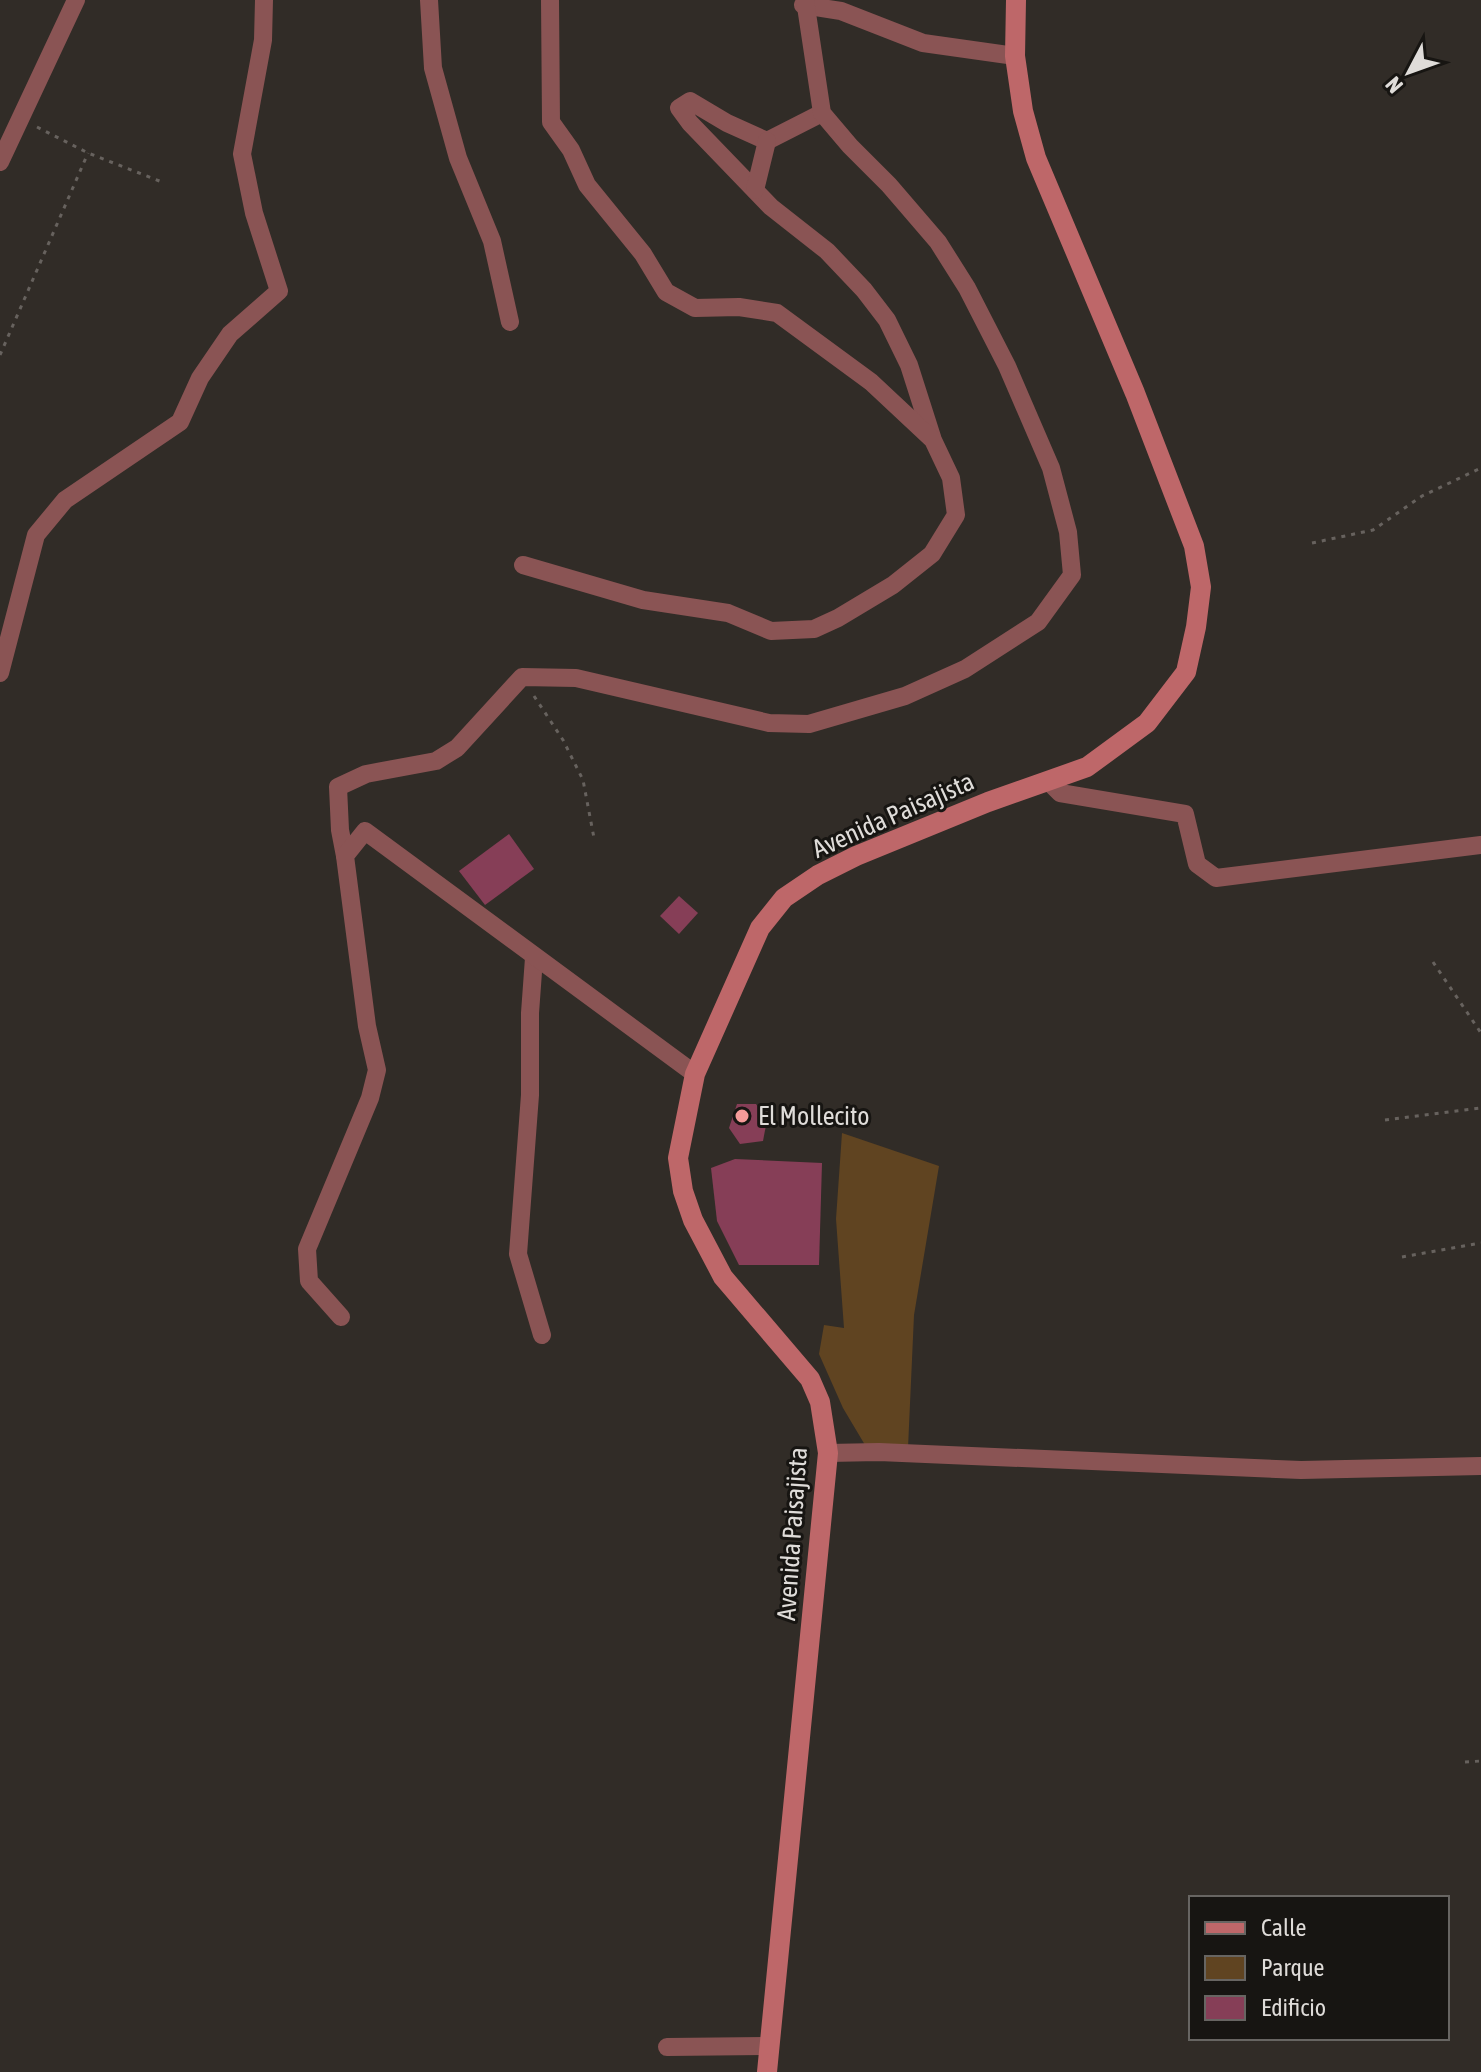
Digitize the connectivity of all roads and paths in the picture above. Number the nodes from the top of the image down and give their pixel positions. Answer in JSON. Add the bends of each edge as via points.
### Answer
{"nodes":[{"id":1,"x":76,"y":0,"type":"edge"},
{"id":2,"x":264,"y":0,"type":"edge"},
{"id":3,"x":429,"y":0,"type":"edge"},
{"id":4,"x":550,"y":0,"type":"edge"},
{"id":5,"x":1016,"y":0,"type":"edge"},
{"id":6,"x":804,"y":2,"type":"edge"},
{"id":7,"x":1015,"y":56,"type":"junction"},
{"id":8,"x":822,"y":113,"type":"junction"},
{"id":9,"x":19,"y":118,"type":"junction"},
{"id":10,"x":767,"y":141,"type":"junction"},
{"id":11,"x":88,"y":153,"type":"junction"},
{"id":12,"x":0,"y":162,"type":"edge"},
{"id":13,"x":162,"y":182,"type":"dead end"},
{"id":14,"x":755,"y":190,"type":"junction"},
{"id":15,"x":510,"y":322,"type":"dead end"},
{"id":16,"x":0,"y":355,"type":"edge"},
{"id":17,"x":933,"y":440,"type":"junction"},
{"id":18,"x":1481,"y":468,"type":"edge"},
{"id":19,"x":1312,"y":543,"type":"dead end"},
{"id":20,"x":523,"y":565,"type":"dead end"},
{"id":21,"x":0,"y":673,"type":"edge"},
{"id":22,"x":522,"y":677,"type":"junction"},
{"id":23,"x":1048,"y":781,"type":"junction"},
{"id":24,"x":594,"y":838,"type":"dead end"},
{"id":25,"x":1481,"y":845,"type":"edge"},
{"id":26,"x":345,"y":856,"type":"junction"},
{"id":27,"x":534,"y":958,"type":"junction"},
{"id":28,"x":1433,"y":962,"type":"dead end"},
{"id":29,"x":1481,"y":1033,"type":"edge"},
{"id":30,"x":695,"y":1074,"type":"junction"},
{"id":31,"x":1481,"y":1108,"type":"edge"},
{"id":32,"x":1385,"y":1120,"type":"dead end"},
{"id":33,"x":1481,"y":1243,"type":"edge"},
{"id":34,"x":1402,"y":1257,"type":"dead end"},
{"id":35,"x":341,"y":1317,"type":"dead end"},
{"id":36,"x":542,"y":1335,"type":"dead end"},
{"id":37,"x":828,"y":1453,"type":"junction"},
{"id":38,"x":1481,"y":1466,"type":"edge"},
{"id":39,"x":1481,"y":1761,"type":"edge"},
{"id":40,"x":1465,"y":1762,"type":"dead end"},
{"id":41,"x":768,"y":2046,"type":"junction"},
{"id":42,"x":667,"y":2047,"type":"dead end"},
{"id":43,"x":767,"y":2072,"type":"edge"}],
"edges":[{"from":1,"to":9,"type":"street"},
{"from":2,"to":21,"type":"street","via":[[263,40],[242,154],[279,291],[230,334],[200,378],[180,422],[65,500],[36,535]]},
{"from":3,"to":15,"type":"street","via":[[433,68],[458,158],[492,241]]},
{"from":4,"to":17,"type":"street","via":[[551,122],[587,185],[643,254],[666,292],[695,308],[777,313],[871,382]]},
{"from":5,"to":7,"type":"main road","name":"Avenida Paisajista"},
{"from":6,"to":7,"type":"street","via":[[923,43]]},
{"from":6,"to":8,"type":"street"},
{"from":7,"to":23,"type":"main road","name":"Avenida Paisajista","via":[[1036,158],[1168,477],[1194,546],[1201,587],[1186,672],[1147,723],[1087,767]]},
{"from":8,"to":10,"type":"street"},
{"from":8,"to":22,"type":"street","via":[[938,242],[967,288],[1051,468],[1068,532],[1072,575],[1038,622],[965,669],[905,696],[809,724],[769,723],[576,678]]},
{"from":9,"to":11,"type":"path"},
{"from":9,"to":12,"type":"street"},
{"from":10,"to":14,"type":"street"},
{"from":10,"to":14,"type":"street","via":[[690,101],[679,108]]},
{"from":11,"to":13,"type":"path"},
{"from":11,"to":16,"type":"path"},
{"from":14,"to":17,"type":"street","via":[[827,251],[887,320],[909,365]]},
{"from":17,"to":20,"type":"street","via":[[951,478],[956,515],[932,554],[893,585],[814,629],[771,631],[728,613],[643,600]]},
{"from":18,"to":19,"type":"path","via":[[1422,496],[1373,530]]},
{"from":22,"to":24,"type":"path","via":[[583,780]]},
{"from":22,"to":26,"type":"street","via":[[457,748],[436,761],[366,774],[338,787]]},
{"from":23,"to":25,"type":"street","via":[[1060,793],[1185,814],[1197,864],[1216,878]]},
{"from":23,"to":30,"type":"main road","name":"Avenida Paisajista","via":[[856,856],[784,898],[760,928]]},
{"from":26,"to":27,"type":"street","via":[[365,831]]},
{"from":26,"to":35,"type":"street","via":[[377,1070],[307,1249],[309,1281]]},
{"from":27,"to":30,"type":"street"},
{"from":27,"to":36,"type":"street","via":[[518,1254]]},
{"from":28,"to":29,"type":"path"},
{"from":30,"to":37,"type":"main road","name":"Avenida Paisajista","via":[[678,1158],[693,1220],[723,1277],[810,1379],[820,1402]]},
{"from":31,"to":32,"type":"path"},
{"from":33,"to":34,"type":"path"},
{"from":37,"to":38,"type":"street","via":[[1301,1470]]},
{"from":37,"to":41,"type":"main road","name":"Avenida Paisajista"},
{"from":39,"to":40,"type":"path"},
{"from":41,"to":42,"type":"street"},
{"from":41,"to":43,"type":"main road","name":"Avenida Paisajista"}]}
